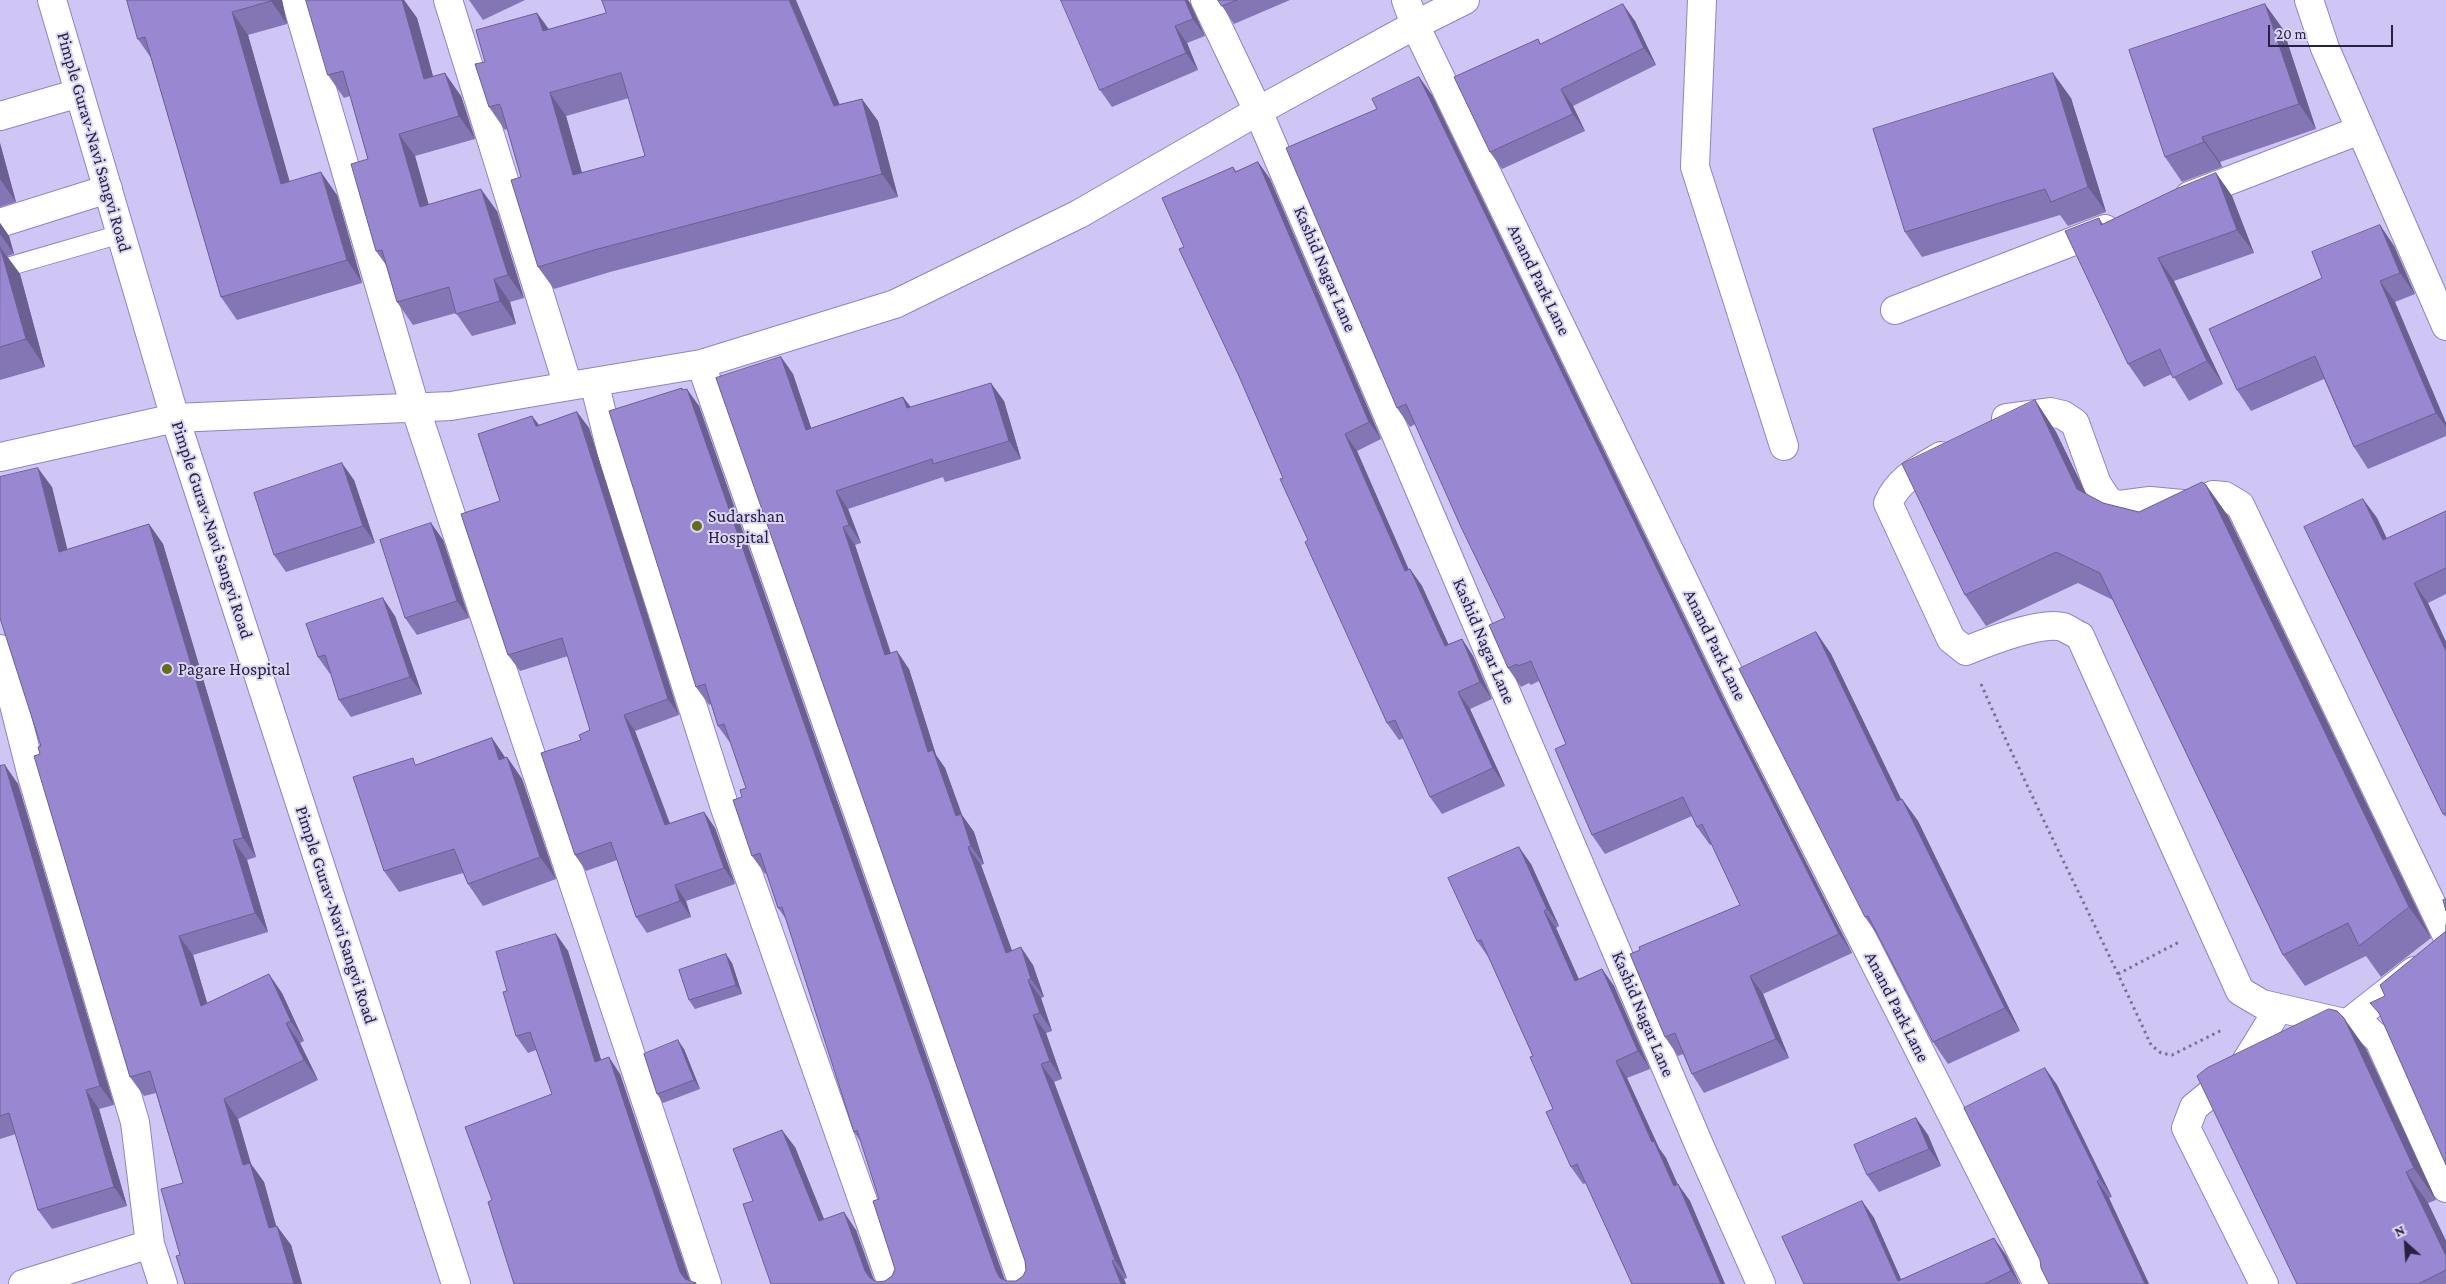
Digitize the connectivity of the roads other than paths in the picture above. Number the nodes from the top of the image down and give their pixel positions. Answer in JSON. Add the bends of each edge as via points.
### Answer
{"nodes":[{"id":1,"x":52,"y":0,"type":"edge"},
{"id":2,"x":296,"y":0,"type":"edge"},
{"id":3,"x":448,"y":0,"type":"edge"},
{"id":4,"x":1205,"y":0,"type":"edge"},
{"id":5,"x":1465,"y":0,"type":"edge"},
{"id":6,"x":1702,"y":0,"type":"edge"},
{"id":7,"x":2309,"y":0,"type":"edge"},
{"id":8,"x":1411,"y":12,"type":"edge"},
{"id":9,"x":79,"y":93,"type":"junction"},
{"id":10,"x":1258,"y":111,"type":"junction"},
{"id":11,"x":0,"y":116,"type":"edge"},
{"id":12,"x":2360,"y":130,"type":"junction"},
{"id":13,"x":108,"y":189,"type":"junction"},
{"id":14,"x":2165,"y":206,"type":"edge"},
{"id":15,"x":2128,"y":220,"type":"edge"},
{"id":16,"x":0,"y":223,"type":"edge"},
{"id":17,"x":121,"y":234,"type":"junction"},
{"id":18,"x":0,"y":269,"type":"edge"},
{"id":19,"x":1895,"y":310,"type":"dead end"},
{"id":20,"x":2446,"y":326,"type":"edge"},
{"id":21,"x":701,"y":364,"type":"junction"},
{"id":22,"x":581,"y":384,"type":"junction"},
{"id":23,"x":415,"y":407,"type":"junction"},
{"id":24,"x":176,"y":418,"type":"junction"},
{"id":25,"x":1983,"y":432,"type":"edge"},
{"id":26,"x":1784,"y":446,"type":"dead end"},
{"id":27,"x":1959,"y":446,"type":"edge"},
{"id":28,"x":0,"y":457,"type":"edge"},
{"id":29,"x":0,"y":649,"type":"edge"},
{"id":30,"x":2446,"y":934,"type":"edge"},
{"id":31,"x":2446,"y":946,"type":"edge"},
{"id":32,"x":2279,"y":1008,"type":"junction"},
{"id":33,"x":2348,"y":1023,"type":"junction"},
{"id":34,"x":2446,"y":1188,"type":"edge"},
{"id":35,"x":150,"y":1244,"type":"junction"},
{"id":36,"x":23,"y":1284,"type":"edge"},
{"id":37,"x":163,"y":1284,"type":"edge"},
{"id":38,"x":456,"y":1284,"type":"edge"},
{"id":39,"x":707,"y":1284,"type":"edge"},
{"id":40,"x":892,"y":1284,"type":"edge"},
{"id":41,"x":1023,"y":1284,"type":"edge"},
{"id":42,"x":1761,"y":1284,"type":"edge"},
{"id":43,"x":2038,"y":1284,"type":"edge"},
{"id":44,"x":2264,"y":1284,"type":"edge"}],
"edges":[{"from":1,"to":9,"type":"street","name":"Pimple Gurav-Navi Sangvi Road"},
{"from":2,"to":23,"type":"street"},
{"from":3,"to":22,"type":"street"},
{"from":4,"to":10,"type":"street","name":"Kashid Nagar Lane"},
{"from":5,"to":8,"type":"street"},
{"from":6,"to":26,"type":"street","via":[[1695,167]]},
{"from":7,"to":12,"type":"street","via":[[2325,48]]},
{"from":8,"to":10,"type":"street"},
{"from":8,"to":43,"type":"street","name":"Anand Park Lane","via":[[1748,713]]},
{"from":9,"to":11,"type":"street"},
{"from":9,"to":13,"type":"street","name":"Pimple Gurav-Navi Sangvi Road"},
{"from":10,"to":21,"type":"street","via":[[1079,214],[896,304]]},
{"from":10,"to":42,"type":"street","name":"Kashid Nagar Lane"},
{"from":12,"to":14,"type":"street"},
{"from":12,"to":20,"type":"street"},
{"from":13,"to":16,"type":"street"},
{"from":13,"to":17,"type":"street","name":"Pimple Gurav-Navi Sangvi Road"},
{"from":15,"to":19,"type":"street"},
{"from":17,"to":18,"type":"lane"},
{"from":17,"to":24,"type":"street","name":"Pimple Gurav-Navi Sangvi Road"},
{"from":21,"to":22,"type":"street"},
{"from":21,"to":41,"type":"street"},
{"from":22,"to":23,"type":"street","via":[[451,406]]},
{"from":22,"to":40,"type":"street","via":[[612,454],[725,808]]},
{"from":23,"to":24,"type":"street"},
{"from":23,"to":39,"type":"street"},
{"from":24,"to":28,"type":"street"},
{"from":24,"to":38,"type":"street","name":"Pimple Gurav-Navi Sangvi Road"},
{"from":25,"to":30,"type":"street","via":[[2007,418],[2050,412],[2063,415],[2075,422],[2097,484],[2109,502],[2119,505],[2150,501],[2193,505],[2213,495],[2225,496],[2240,505]]},
{"from":27,"to":32,"type":"street","via":[[1906,479],[1894,489],[1888,504],[1951,639],[1966,652],[1991,639],[2046,627],[2063,627],[2080,636],[2240,991],[2262,1004]]},
{"from":29,"to":35,"type":"street","via":[[32,776],[135,1122]]},
{"from":31,"to":33,"type":"street"},
{"from":32,"to":33,"type":"street"},
{"from":32,"to":44,"type":"street","via":[[2242,1068],[2194,1107],[2186,1128]]},
{"from":33,"to":34,"type":"street","via":[[2366,1028],[2379,1040]]},
{"from":35,"to":36,"type":"street"},
{"from":35,"to":37,"type":"street"}]}
